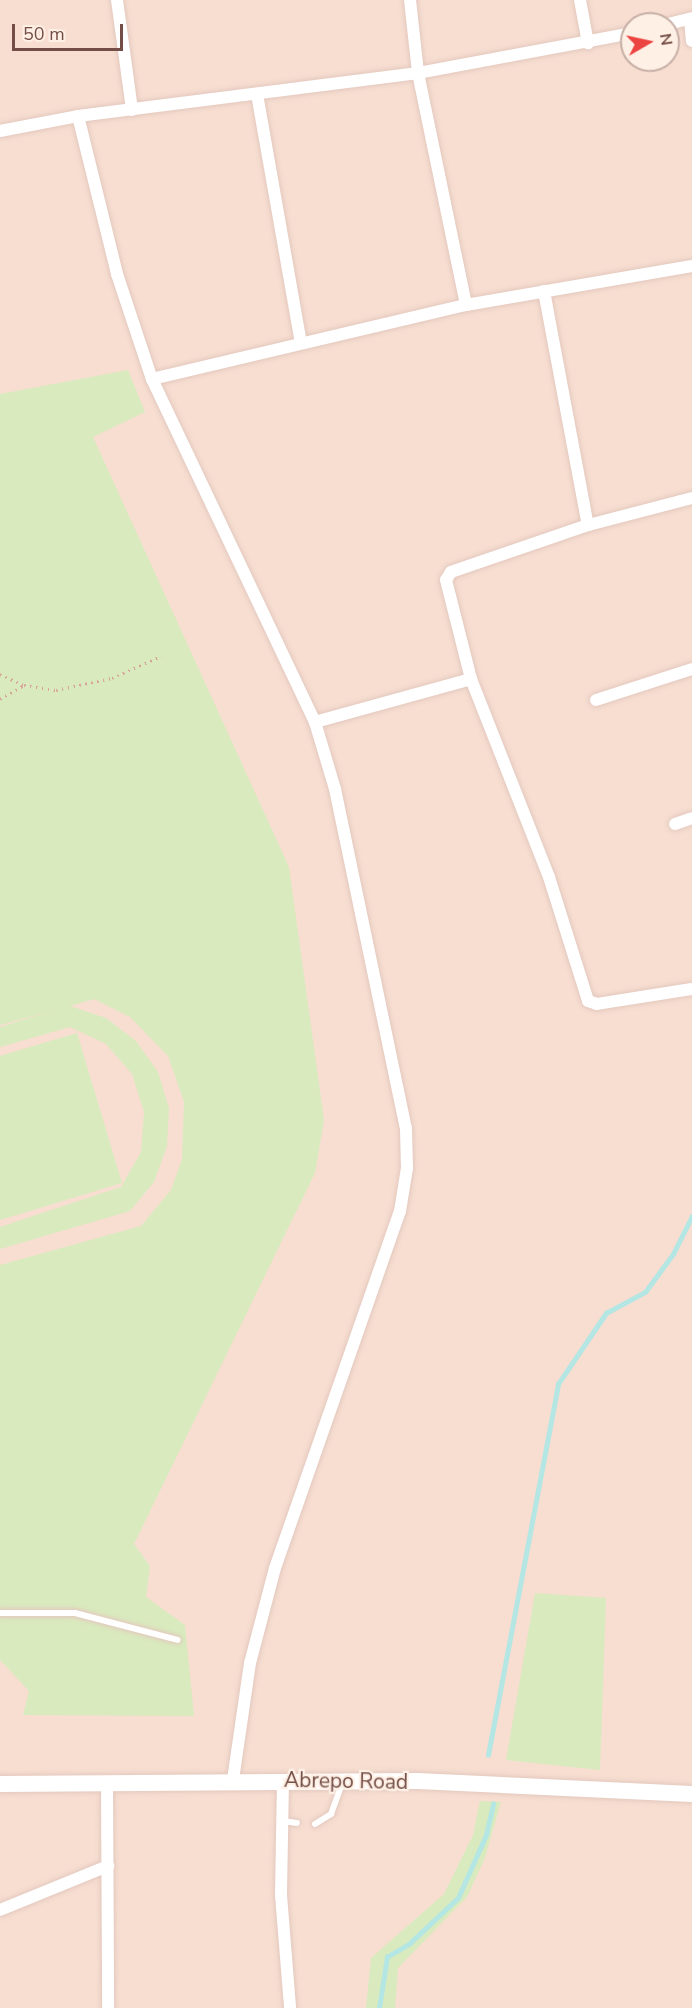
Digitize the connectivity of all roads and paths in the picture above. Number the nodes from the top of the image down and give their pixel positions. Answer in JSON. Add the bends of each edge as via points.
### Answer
{"nodes":[{"id":1,"x":117,"y":0,"type":"edge"},
{"id":2,"x":410,"y":0,"type":"edge"},
{"id":3,"x":580,"y":0,"type":"edge"},
{"id":4,"x":691,"y":18,"type":"edge"},
{"id":5,"x":620,"y":36,"type":"edge"},
{"id":6,"x":692,"y":41,"type":"edge"},
{"id":7,"x":588,"y":43,"type":"junction"},
{"id":8,"x":418,"y":73,"type":"junction"},
{"id":9,"x":257,"y":94,"type":"junction"},
{"id":10,"x":132,"y":110,"type":"junction"},
{"id":11,"x":78,"y":116,"type":"junction"},
{"id":12,"x":0,"y":131,"type":"edge"},
{"id":13,"x":692,"y":267,"type":"edge"},
{"id":14,"x":544,"y":291,"type":"junction"},
{"id":15,"x":466,"y":305,"type":"junction"},
{"id":16,"x":301,"y":343,"type":"junction"},
{"id":17,"x":153,"y":378,"type":"junction"},
{"id":18,"x":692,"y":498,"type":"edge"},
{"id":19,"x":588,"y":525,"type":"junction"},
{"id":20,"x":160,"y":656,"type":"dead end"},
{"id":21,"x":692,"y":669,"type":"edge"},
{"id":22,"x":0,"y":674,"type":"edge"},
{"id":23,"x":471,"y":679,"type":"junction"},
{"id":24,"x":24,"y":685,"type":"junction"},
{"id":25,"x":0,"y":699,"type":"edge"},
{"id":26,"x":596,"y":700,"type":"dead end"},
{"id":27,"x":315,"y":722,"type":"junction"},
{"id":28,"x":692,"y":818,"type":"edge"},
{"id":29,"x":675,"y":824,"type":"dead end"},
{"id":30,"x":692,"y":990,"type":"edge"},
{"id":31,"x":0,"y":1613,"type":"edge"},
{"id":32,"x":178,"y":1640,"type":"dead end"},
{"id":33,"x":233,"y":1780,"type":"junction"},
{"id":34,"x":283,"y":1780,"type":"junction"},
{"id":35,"x":343,"y":1780,"type":"junction"},
{"id":36,"x":0,"y":1784,"type":"edge"},
{"id":37,"x":107,"y":1785,"type":"junction"},
{"id":38,"x":692,"y":1794,"type":"edge"},
{"id":39,"x":282,"y":1821,"type":"junction"},
{"id":40,"x":297,"y":1823,"type":"dead end"},
{"id":41,"x":315,"y":1824,"type":"dead end"},
{"id":42,"x":108,"y":1866,"type":"junction"},
{"id":43,"x":0,"y":1910,"type":"edge"},
{"id":44,"x":108,"y":2008,"type":"edge"},
{"id":45,"x":290,"y":2008,"type":"edge"}],
"edges":[{"from":1,"to":10,"type":"street"},
{"from":2,"to":8,"type":"street"},
{"from":3,"to":7,"type":"street"},
{"from":4,"to":6,"type":"street"},
{"from":5,"to":7,"type":"street"},
{"from":7,"to":8,"type":"street"},
{"from":8,"to":9,"type":"street"},
{"from":8,"to":15,"type":"street"},
{"from":9,"to":10,"type":"street"},
{"from":9,"to":16,"type":"street"},
{"from":10,"to":11,"type":"street"},
{"from":11,"to":12,"type":"street"},
{"from":11,"to":17,"type":"street","via":[[117,274]]},
{"from":13,"to":14,"type":"street"},
{"from":14,"to":15,"type":"street"},
{"from":14,"to":19,"type":"street"},
{"from":15,"to":16,"type":"street"},
{"from":16,"to":17,"type":"street"},
{"from":17,"to":27,"type":"street"},
{"from":18,"to":19,"type":"street"},
{"from":19,"to":23,"type":"street","via":[[448,574]]},
{"from":20,"to":24,"type":"path","via":[[138,668],[72,689]]},
{"from":21,"to":26,"type":"street"},
{"from":22,"to":24,"type":"path"},
{"from":23,"to":27,"type":"street"},
{"from":23,"to":30,"type":"street","via":[[549,877],[588,1001],[597,1004]]},
{"from":24,"to":25,"type":"path"},
{"from":27,"to":33,"type":"street","via":[[335,789],[401,1089],[407,1168],[400,1211],[382,1266],[275,1568],[250,1662]]},
{"from":28,"to":29,"type":"street"},
{"from":31,"to":32,"type":"lane","via":[[75,1614]]},
{"from":33,"to":34,"type":"main road","name":"Abrepo Road"},
{"from":33,"to":37,"type":"main road","name":"Abrepo Road"},
{"from":34,"to":35,"type":"main road","name":"Abrepo Road"},
{"from":34,"to":39,"type":"street"},
{"from":35,"to":38,"type":"main road","name":"Abrepo Road"},
{"from":35,"to":41,"type":"lane","via":[[331,1814]]},
{"from":36,"to":37,"type":"main road","name":"Abrepo Road"},
{"from":37,"to":42,"type":"street"},
{"from":39,"to":40,"type":"lane"},
{"from":39,"to":45,"type":"street","via":[[281,1895]]},
{"from":42,"to":43,"type":"street"},
{"from":42,"to":44,"type":"street"}]}
